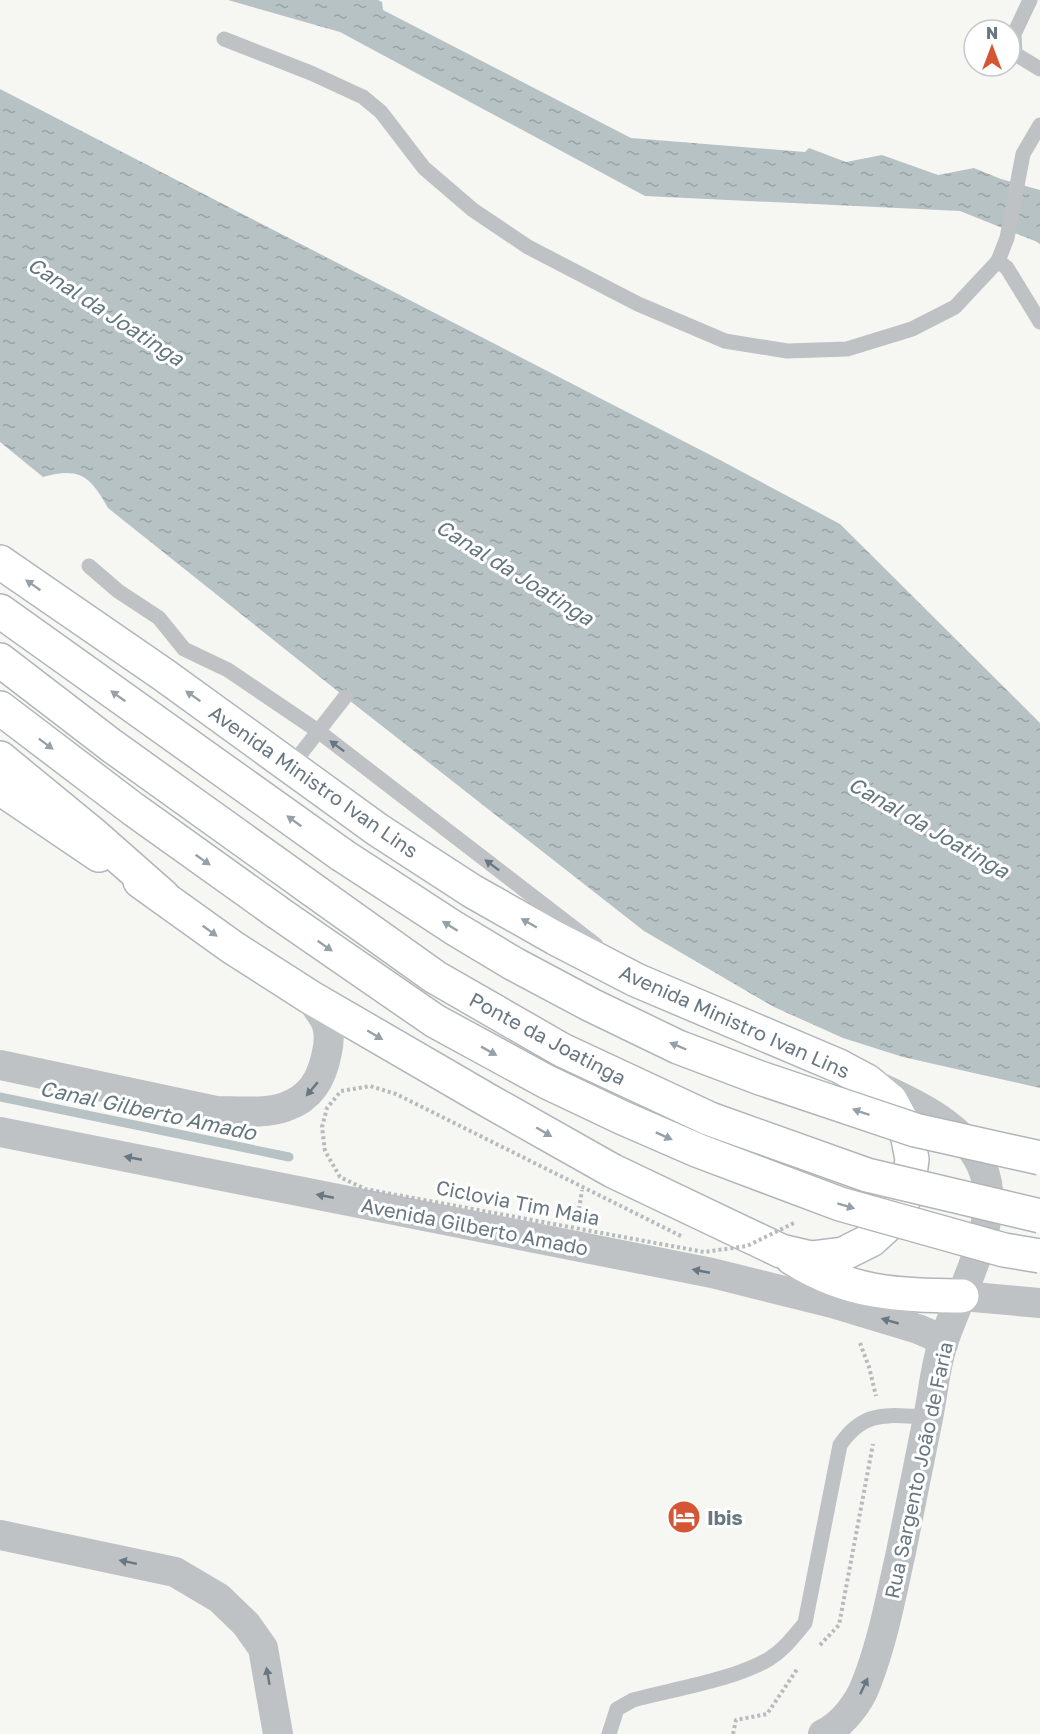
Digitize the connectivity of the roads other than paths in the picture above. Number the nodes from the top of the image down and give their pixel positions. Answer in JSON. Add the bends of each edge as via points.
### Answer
{"nodes":[{"id":1,"x":1030,"y":0,"type":"edge"},
{"id":2,"x":224,"y":39,"type":"dead end"},
{"id":3,"x":1040,"y":69,"type":"edge"},
{"id":4,"x":1040,"y":125,"type":"edge"},
{"id":5,"x":998,"y":261,"type":"junction"},
{"id":6,"x":1040,"y":322,"type":"edge"},
{"id":7,"x":0,"y":562,"type":"edge"},
{"id":8,"x":89,"y":566,"type":"dead end"},
{"id":9,"x":0,"y":611,"type":"edge"},
{"id":10,"x":0,"y":660,"type":"edge"},
{"id":11,"x":0,"y":673,"type":"edge"},
{"id":12,"x":345,"y":697,"type":"dead end"},
{"id":13,"x":0,"y":708,"type":"edge"},
{"id":14,"x":318,"y":731,"type":"junction"},
{"id":15,"x":112,"y":746,"type":"junction"},
{"id":16,"x":0,"y":758,"type":"edge"},
{"id":17,"x":291,"y":766,"type":"junction"},
{"id":18,"x":0,"y":788,"type":"edge"},
{"id":19,"x":163,"y":896,"type":"junction"},
{"id":20,"x":636,"y":980,"type":"junction"},
{"id":21,"x":310,"y":997,"type":"junction"},
{"id":22,"x":0,"y":1065,"type":"edge"},
{"id":23,"x":867,"y":1081,"type":"junction"},
{"id":24,"x":0,"y":1132,"type":"edge"},
{"id":25,"x":1040,"y":1158,"type":"edge"},
{"id":26,"x":1040,"y":1216,"type":"edge"},
{"id":27,"x":781,"y":1251,"type":"junction"},
{"id":28,"x":1040,"y":1256,"type":"edge"},
{"id":29,"x":962,"y":1296,"type":"junction"},
{"id":30,"x":1040,"y":1303,"type":"edge"},
{"id":31,"x":943,"y":1344,"type":"junction"},
{"id":32,"x":929,"y":1417,"type":"junction"},
{"id":33,"x":0,"y":1534,"type":"edge"},
{"id":34,"x":828,"y":1733,"type":"edge"},
{"id":35,"x":278,"y":1734,"type":"edge"},
{"id":36,"x":609,"y":1734,"type":"edge"}],
"edges":[{"from":1,"to":3,"type":"lane","via":[[1014,34],[1016,54]]},
{"from":2,"to":5,"type":"lane","via":[[363,97],[381,112],[424,168],[473,210],[528,247],[628,299],[725,341],[787,351],[847,349],[912,329],[955,308]]},
{"from":4,"to":5,"type":"lane","via":[[1023,154],[1007,238]]},
{"from":5,"to":6,"type":"lane","via":[[1007,268]]},
{"from":17,"to":7,"type":"main road","name":"Avenida Ministro Ivan Lins","one_way":true},
{"from":8,"to":14,"type":"lane","via":[[159,618],[184,649],[228,670]]},
{"from":25,"to":9,"type":"main road","one_way":true,"bridge":true,"via":[[915,1130],[760,1078],[678,1047],[591,1005],[514,964],[342,855]]},
{"from":10,"to":15,"type":"main road"},
{"from":11,"to":15,"type":"main road"},
{"from":12,"to":14,"type":"lane"},
{"from":13,"to":28,"type":"main road","name":"Ponte da Joatinga","one_way":true,"bridge":true,"via":[[133,809],[435,1021],[547,1082],[699,1151],[840,1204],[1004,1250]]},
{"from":14,"to":17,"type":"lane"},
{"from":20,"to":14,"type":"lane","one_way":true,"via":[[591,940]]},
{"from":15,"to":26,"type":"main road","name":"Ponte da Joatinga","bridge":true,"via":[[435,977],[561,1050],[710,1119],[867,1175]]},
{"from":16,"to":19,"type":"main road"},
{"from":20,"to":17,"type":"main road","name":"Avenida Ministro Ivan Lins","one_way":true,"via":[[472,891],[378,830]]},
{"from":18,"to":19,"type":"main road","name":"Avenida Ministro Ivan Lins"},
{"from":19,"to":21,"type":"main road","name":"Avenida Ministro Ivan Lins","one_way":true},
{"from":20,"to":23,"type":"main road","name":"Avenida Ministro Ivan Lins"},
{"from":21,"to":22,"type":"street","one_way":true,"via":[[327,1025],[325,1066],[317,1084],[303,1099],[283,1108],[216,1111]]},
{"from":21,"to":27,"type":"main road","name":"Avenida Ministro Ivan Lins","one_way":true,"via":[[613,1172]]},
{"from":23,"to":27,"type":"main road","name":"Avenida Ministro Ivan Lins","via":[[891,1101],[906,1129],[912,1159],[908,1191],[894,1219],[871,1240],[843,1254],[811,1258]]},
{"from":23,"to":29,"type":"street","name":"Rua Sargento João de Faria","via":[[912,1103],[953,1130],[983,1169],[988,1214]]},
{"from":31,"to":24,"type":"street","name":"Avenida Gilberto Amado","one_way":true,"via":[[918,1329],[712,1273]]},
{"from":27,"to":29,"type":"main road","via":[[812,1271],[861,1289]]},
{"from":29,"to":30,"type":"street"},
{"from":29,"to":31,"type":"street","name":"Rua Sargento João de Faria"},
{"from":31,"to":32,"type":"street","name":"Rua Sargento João de Faria"},
{"from":34,"to":32,"type":"street","name":"Rua Sargento João de Faria","one_way":true,"via":[[850,1712],[866,1686],[886,1621]]},
{"from":32,"to":36,"type":"lane","via":[[878,1415],[849,1431],[840,1445],[805,1623],[791,1641],[771,1658],[744,1671],[633,1700],[617,1709]]},
{"from":35,"to":33,"type":"street","one_way":true,"via":[[263,1648],[246,1624],[219,1598],[175,1572]]}]}
